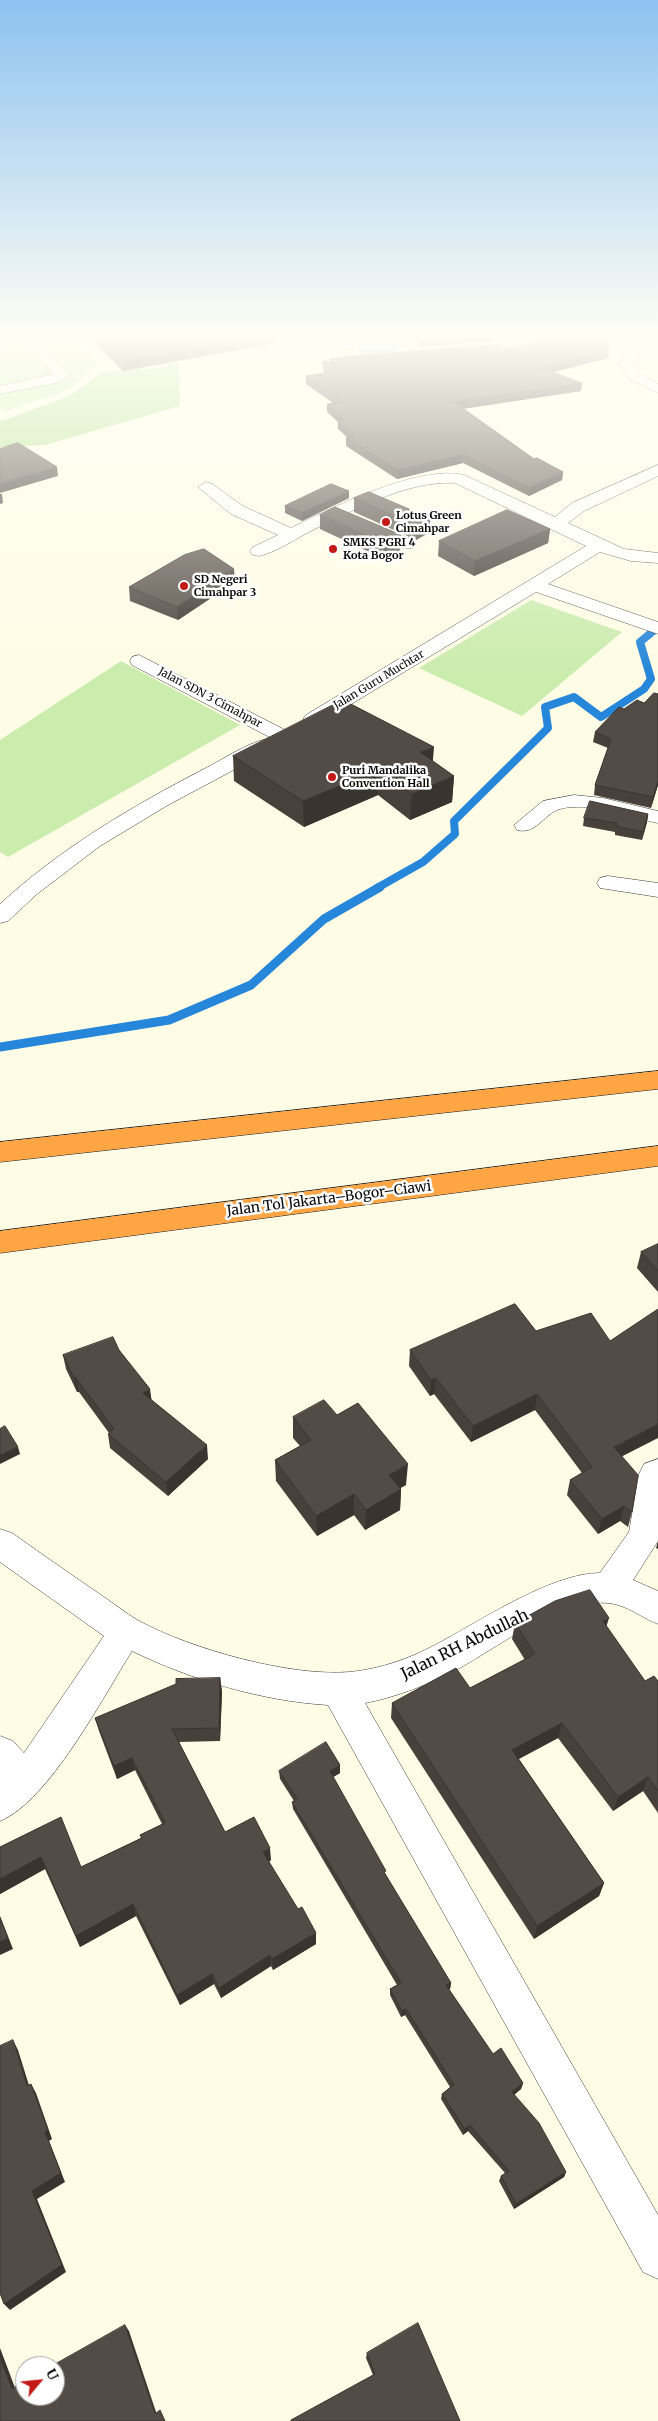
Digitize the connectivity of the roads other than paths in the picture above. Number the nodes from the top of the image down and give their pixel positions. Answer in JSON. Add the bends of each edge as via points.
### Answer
{"nodes":[{"id":1,"x":658,"y":470,"type":"edge"},
{"id":2,"x":206,"y":487,"type":"dead end"},
{"id":3,"x":334,"y":512,"type":"junction"},
{"id":4,"x":557,"y":524,"type":"junction"},
{"id":5,"x":293,"y":534,"type":"junction"},
{"id":6,"x":407,"y":544,"type":"dead end"},
{"id":7,"x":597,"y":547,"type":"junction"},
{"id":8,"x":259,"y":551,"type":"dead end"},
{"id":9,"x":658,"y":558,"type":"edge"},
{"id":10,"x":536,"y":586,"type":"junction"},
{"id":11,"x":651,"y":624,"type":"edge"},
{"id":12,"x":139,"y":661,"type":"dead end"},
{"id":13,"x":282,"y":736,"type":"junction"},
{"id":14,"x":658,"y":817,"type":"edge"},
{"id":15,"x":525,"y":825,"type":"dead end"},
{"id":16,"x":608,"y":883,"type":"dead end"},
{"id":17,"x":658,"y":890,"type":"edge"},
{"id":18,"x":0,"y":916,"type":"edge"},
{"id":19,"x":658,"y":1080,"type":"edge"},
{"id":20,"x":0,"y":1152,"type":"edge"},
{"id":21,"x":658,"y":1156,"type":"edge"},
{"id":22,"x":0,"y":1242,"type":"edge"},
{"id":23,"x":658,"y":1472,"type":"edge"},
{"id":24,"x":0,"y":1544,"type":"edge"},
{"id":25,"x":609,"y":1588,"type":"junction"},
{"id":26,"x":658,"y":1609,"type":"edge"},
{"id":27,"x":126,"y":1631,"type":"junction"},
{"id":28,"x":338,"y":1689,"type":"junction"},
{"id":29,"x":0,"y":1753,"type":"edge"},
{"id":30,"x":13,"y":1792,"type":"edge"},
{"id":31,"x":658,"y":2257,"type":"edge"}],
"edges":[{"from":1,"to":4,"type":"street","via":[[578,506]]},
{"from":2,"to":5,"type":"street","via":[[237,510]]},
{"from":3,"to":4,"type":"street","via":[[391,489],[445,476],[458,478]]},
{"from":3,"to":5,"type":"street"},
{"from":3,"to":6,"type":"street"},
{"from":4,"to":7,"type":"street"},
{"from":5,"to":8,"type":"street"},
{"from":7,"to":9,"type":"street","via":[[631,556]]},
{"from":7,"to":10,"type":"street","name":"Jalan Guru Muchtar"},
{"from":10,"to":11,"type":"street"},
{"from":10,"to":13,"type":"street","name":"Jalan Guru Muchtar"},
{"from":12,"to":13,"type":"street","name":"Jalan SDN 3 Cimahpar"},
{"from":13,"to":18,"type":"street","name":"Jalan Guru Muchtar","via":[[121,823],[69,857]]},
{"from":14,"to":15,"type":"street","via":[[578,801],[562,801],[550,805]]},
{"from":16,"to":17,"type":"street"},
{"from":19,"to":20,"type":"highway"},
{"from":21,"to":22,"type":"highway","name":"Jalan Tol Jakarta–Bogor–Ciawi"},
{"from":23,"to":25,"type":"street","via":[[655,1474],[644,1536]]},
{"from":24,"to":27,"type":"street","name":"Jalan RH Abdullah"},
{"from":25,"to":26,"type":"street","name":"Jalan RH Abdullah","via":[[639,1598]]},
{"from":25,"to":28,"type":"street","name":"Jalan RH Abdullah","via":[[589,1588],[554,1600],[429,1666],[394,1680]]},
{"from":27,"to":28,"type":"street","name":"Jalan RH Abdullah","via":[[178,1654],[233,1671],[293,1684]]},
{"from":27,"to":30,"type":"street","via":[[78,1708]]},
{"from":28,"to":31,"type":"street"},
{"from":29,"to":30,"type":"street"}]}
